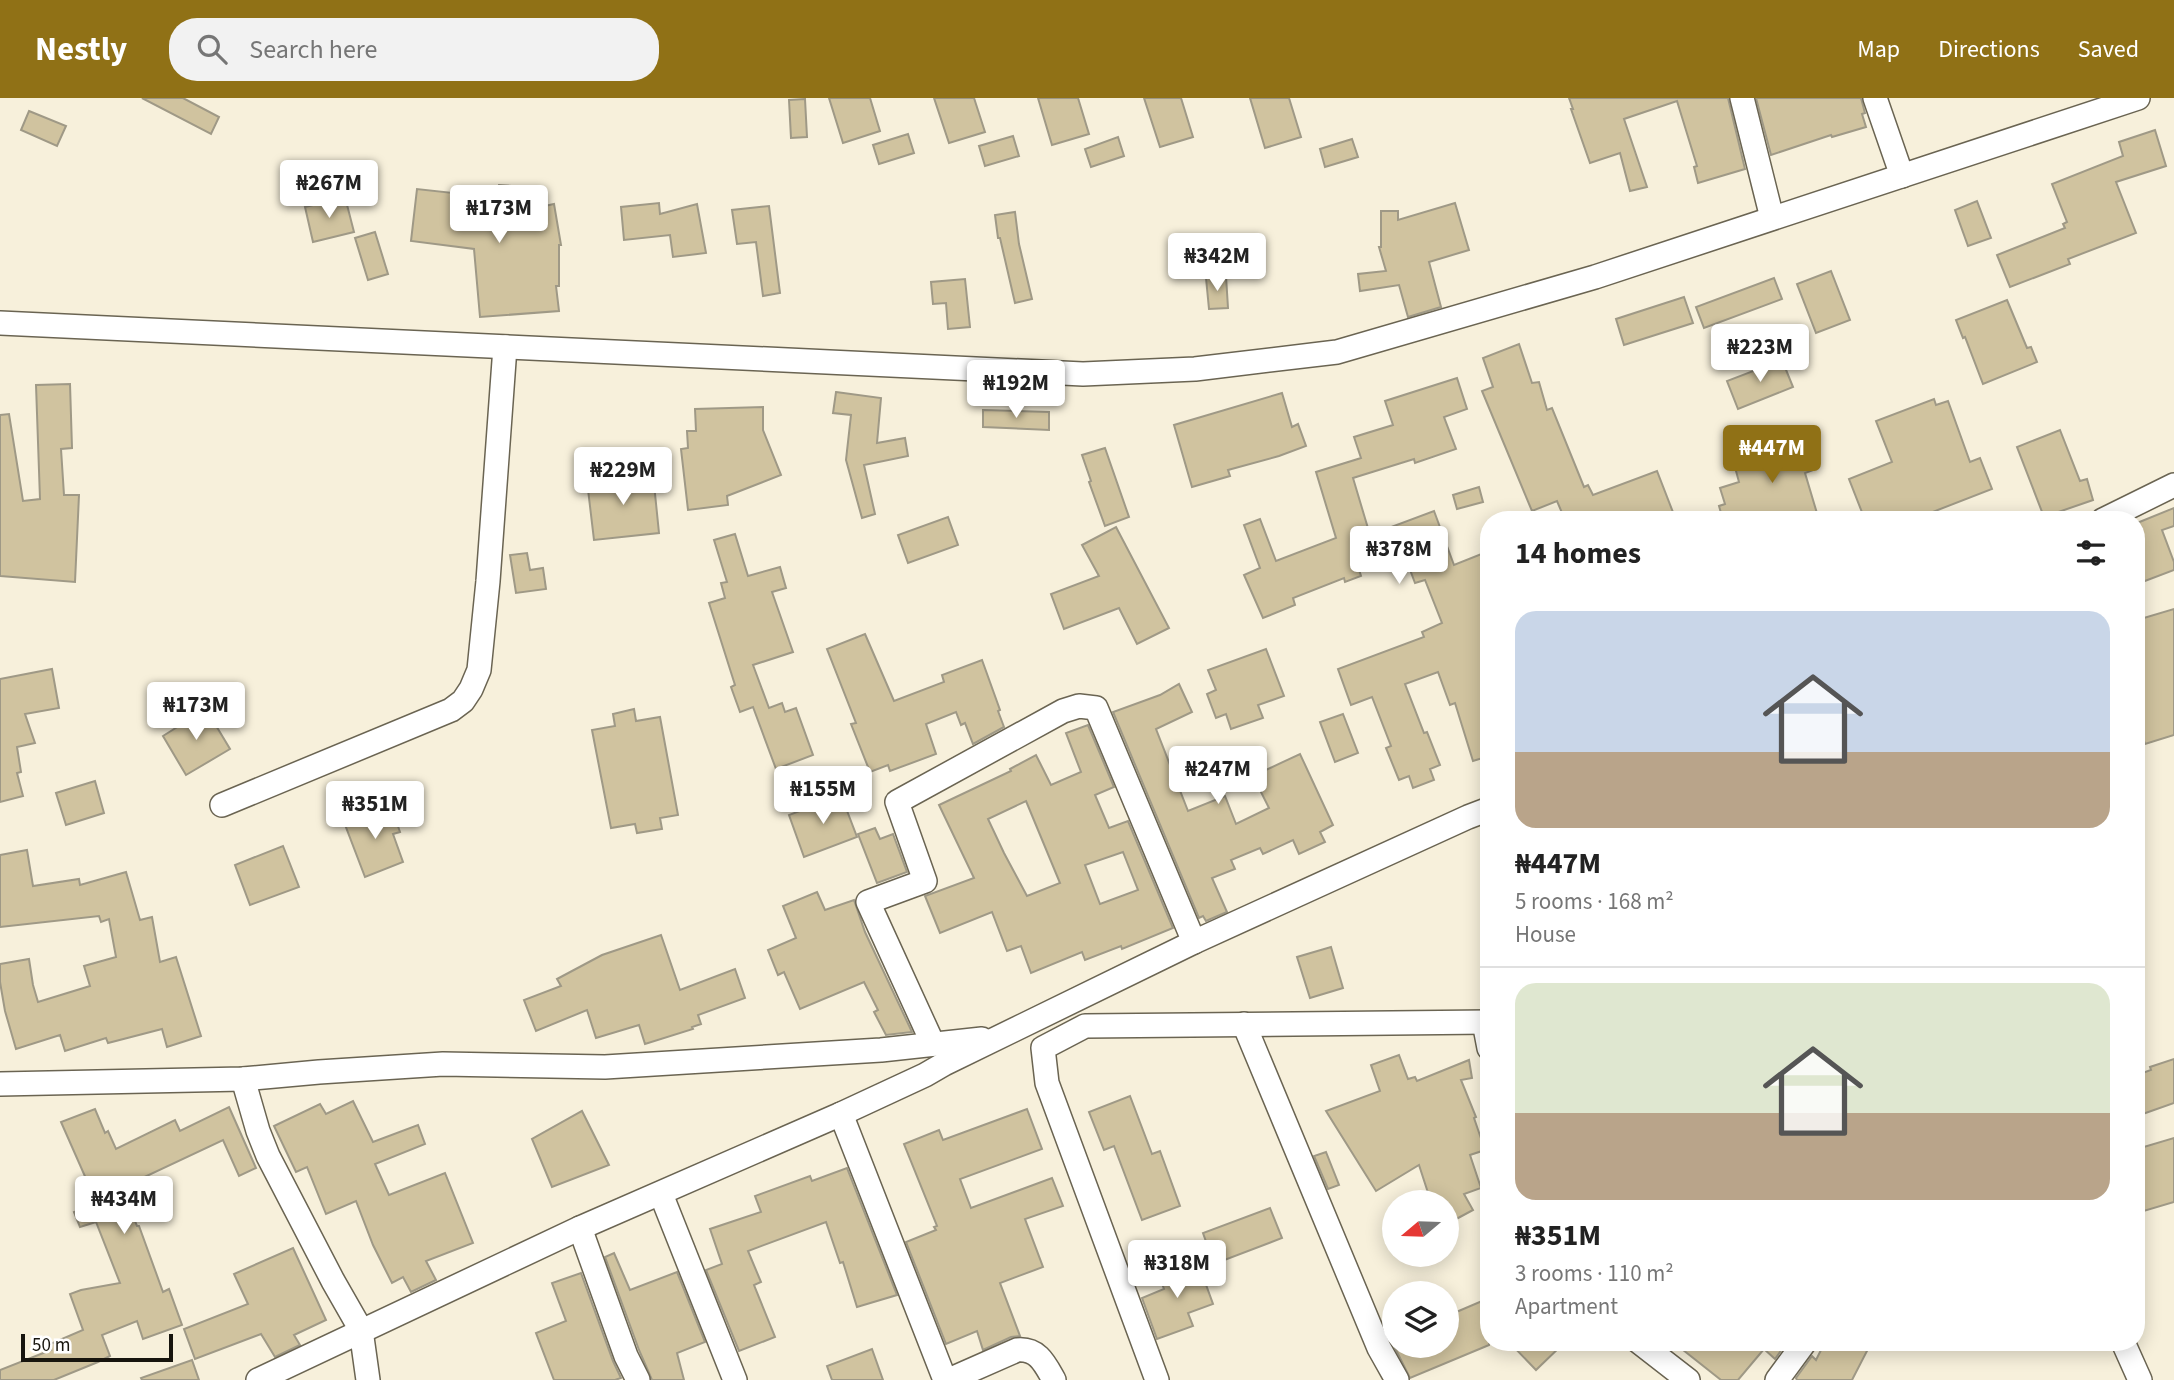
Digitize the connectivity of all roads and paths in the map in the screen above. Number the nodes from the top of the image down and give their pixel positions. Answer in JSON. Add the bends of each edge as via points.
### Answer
{"nodes":[{"id":1,"x":1742,"y":98,"type":"edge"},
{"id":2,"x":1875,"y":98,"type":"edge"},
{"id":3,"x":2138,"y":98,"type":"edge"},
{"id":4,"x":1902,"y":176,"type":"junction"},
{"id":5,"x":1772,"y":218,"type":"junction"},
{"id":6,"x":0,"y":323,"type":"edge"},
{"id":7,"x":505,"y":347,"type":"junction"},
{"id":8,"x":2174,"y":485,"type":"edge"},
{"id":9,"x":2121,"y":511,"type":"edge"},
{"id":10,"x":222,"y":805,"type":"dead end"},
{"id":11,"x":1480,"y":812,"type":"edge"},
{"id":12,"x":1194,"y":942,"type":"junction"},
{"id":13,"x":1480,"y":1022,"type":"edge"},
{"id":14,"x":1244,"y":1024,"type":"junction"},
{"id":15,"x":1003,"y":1037,"type":"junction"},
{"id":16,"x":933,"y":1044,"type":"junction"},
{"id":17,"x":243,"y":1079,"type":"junction"},
{"id":18,"x":0,"y":1084,"type":"edge"},
{"id":19,"x":841,"y":1114,"type":"junction"},
{"id":20,"x":661,"y":1194,"type":"junction"},
{"id":21,"x":580,"y":1228,"type":"junction"},
{"id":22,"x":361,"y":1330,"type":"junction"},
{"id":23,"x":1651,"y":1351,"type":"edge"},
{"id":24,"x":1798,"y":1351,"type":"edge"},
{"id":25,"x":2127,"y":1351,"type":"edge"},
{"id":26,"x":258,"y":1380,"type":"edge"},
{"id":27,"x":368,"y":1380,"type":"edge"},
{"id":28,"x":638,"y":1380,"type":"edge"},
{"id":29,"x":735,"y":1380,"type":"edge"},
{"id":30,"x":947,"y":1380,"type":"edge"},
{"id":31,"x":1054,"y":1380,"type":"edge"},
{"id":32,"x":1157,"y":1380,"type":"edge"},
{"id":33,"x":1397,"y":1380,"type":"edge"},
{"id":34,"x":1688,"y":1380,"type":"edge"},
{"id":35,"x":1777,"y":1380,"type":"edge"},
{"id":36,"x":2140,"y":1380,"type":"edge"}],
"edges":[{"from":1,"to":5,"type":"street"},
{"from":2,"to":4,"type":"street"},
{"from":3,"to":4,"type":"street"},
{"from":4,"to":5,"type":"street"},
{"from":5,"to":7,"type":"street","via":[[1595,277],[1337,352],[1195,369],[1083,374]]},
{"from":6,"to":7,"type":"street"},
{"from":7,"to":10,"type":"street","via":[[488,581],[479,670],[471,689],[451,710]]},
{"from":8,"to":9,"type":"street"},
{"from":11,"to":12,"type":"street"},
{"from":12,"to":15,"type":"street"},
{"from":12,"to":16,"type":"street","via":[[1096,708],[1079,706],[1063,711],[897,802],[925,881],[868,902]]},
{"from":13,"to":14,"type":"street"},
{"from":14,"to":32,"type":"street","via":[[1085,1026],[1043,1048],[1047,1083]]},
{"from":14,"to":33,"type":"street","via":[[1379,1348]]},
{"from":15,"to":16,"type":"street"},
{"from":15,"to":19,"type":"street"},
{"from":16,"to":17,"type":"street","via":[[605,1067],[443,1064]]},
{"from":17,"to":18,"type":"street"},
{"from":17,"to":22,"type":"street","via":[[268,1156]]},
{"from":19,"to":20,"type":"street"},
{"from":19,"to":30,"type":"street"},
{"from":20,"to":21,"type":"street"},
{"from":20,"to":29,"type":"street"},
{"from":21,"to":22,"type":"street"},
{"from":21,"to":28,"type":"street"},
{"from":22,"to":26,"type":"street"},
{"from":22,"to":27,"type":"street"},
{"from":23,"to":34,"type":"street"},
{"from":24,"to":35,"type":"street"},
{"from":25,"to":36,"type":"street"},
{"from":30,"to":31,"type":"street","via":[[1026,1349],[1044,1360]]}]}
